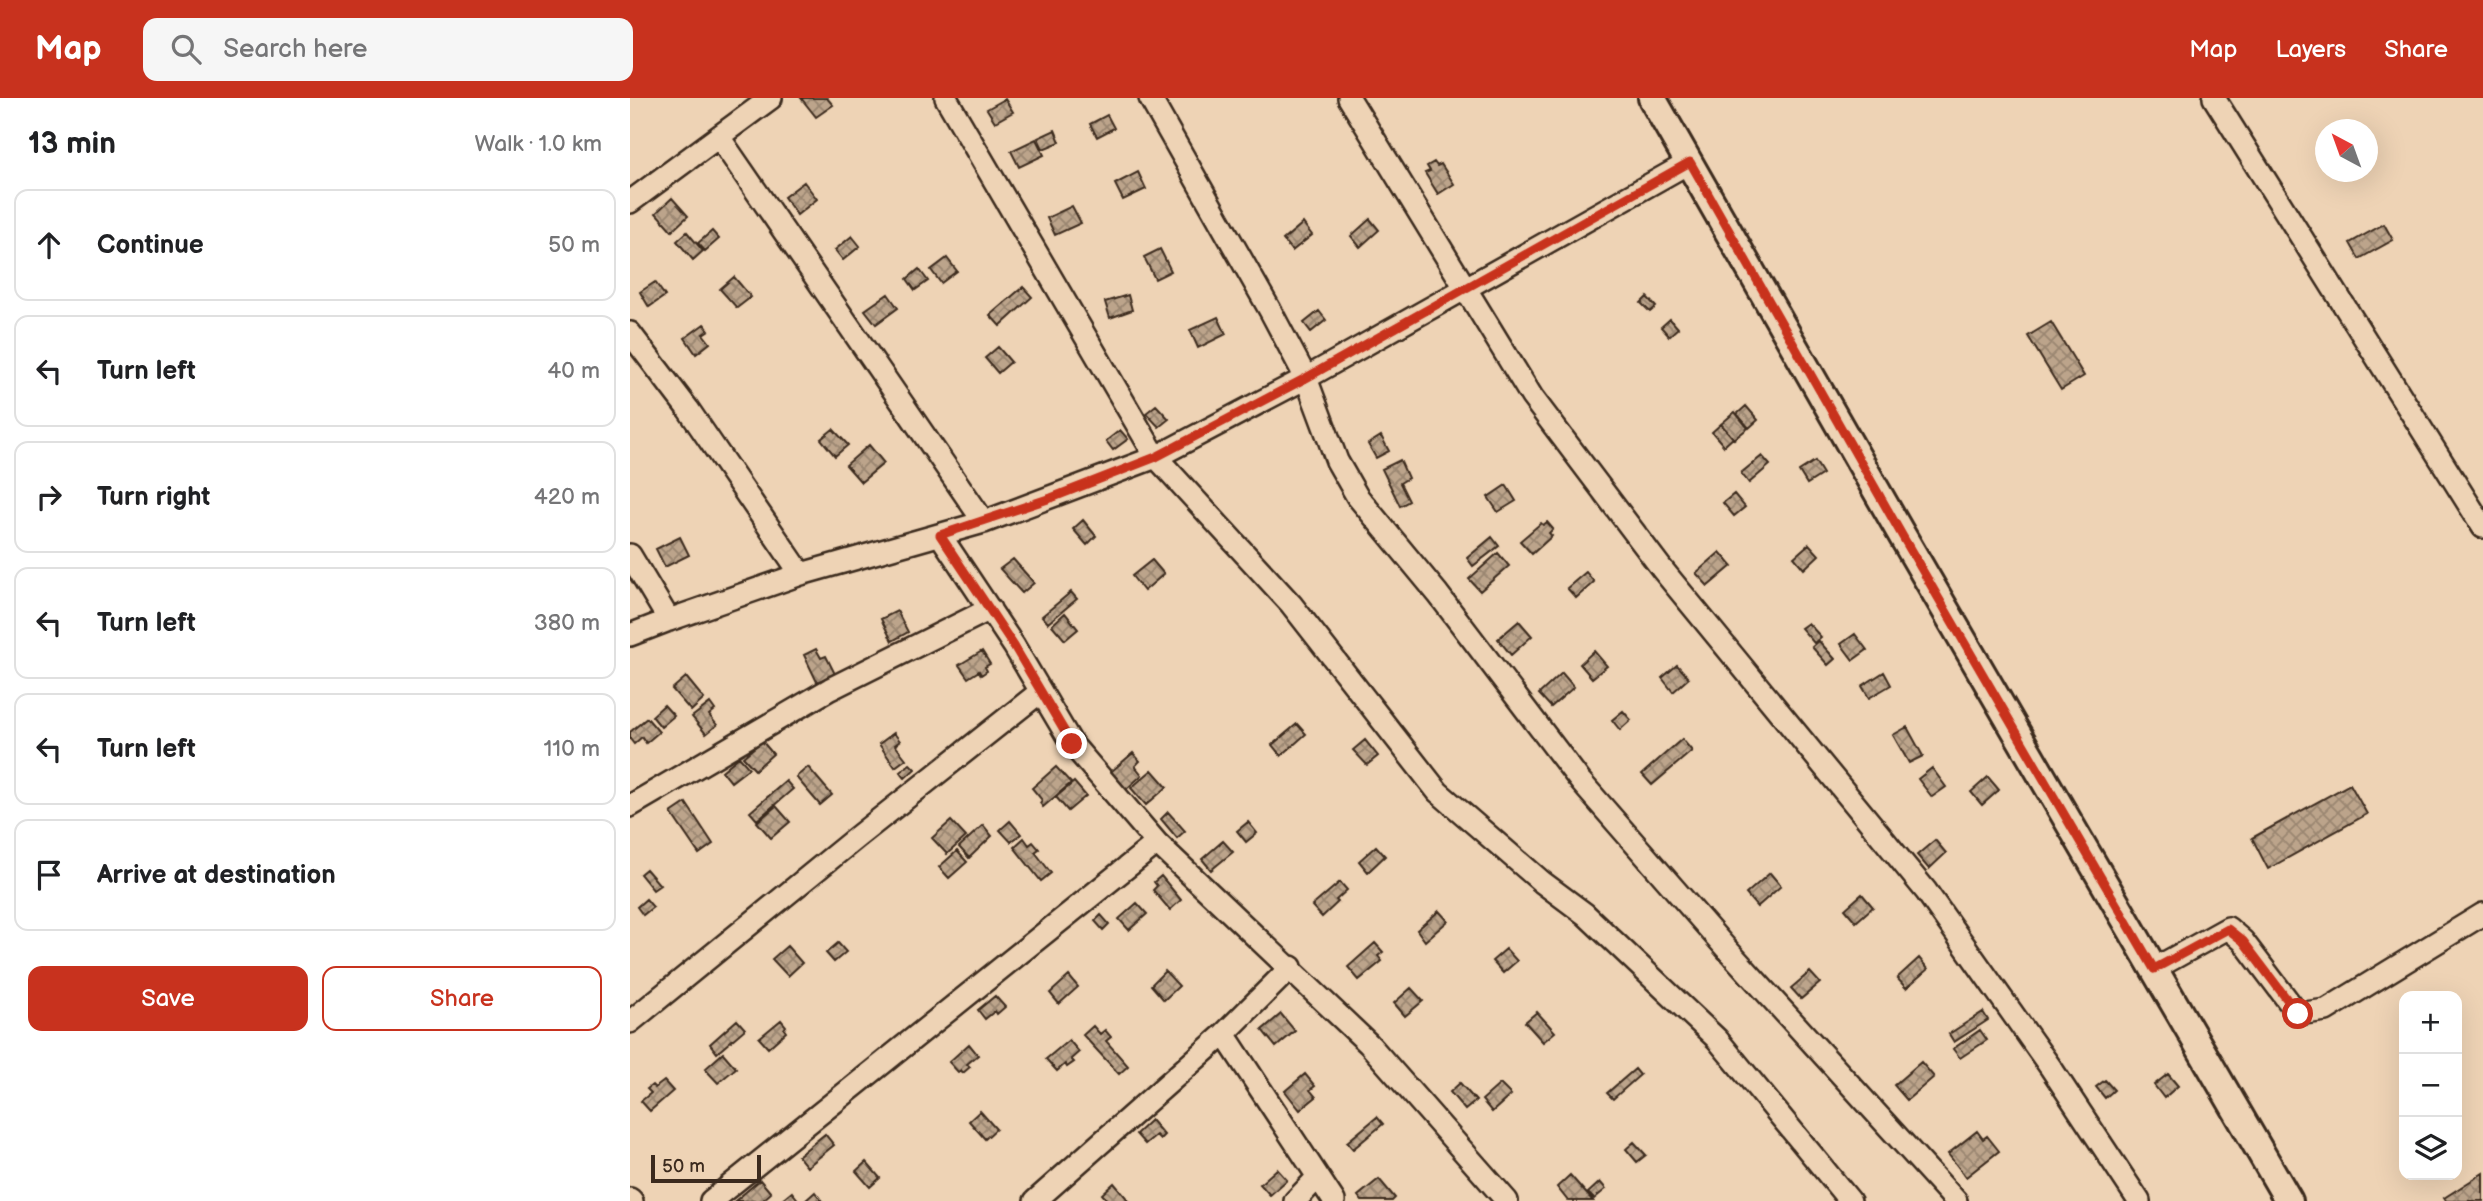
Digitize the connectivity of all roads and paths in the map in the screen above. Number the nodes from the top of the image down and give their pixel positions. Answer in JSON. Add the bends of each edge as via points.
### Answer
{"nodes":[{"id":1,"x":771,"y":98,"type":"edge"},
{"id":2,"x":946,"y":98,"type":"edge"},
{"id":3,"x":1150,"y":98,"type":"edge"},
{"id":4,"x":1349,"y":98,"type":"edge"},
{"id":5,"x":1652,"y":98,"type":"edge"},
{"id":6,"x":2214,"y":98,"type":"edge"},
{"id":7,"x":719,"y":137,"type":"junction"},
{"id":8,"x":1690,"y":162,"type":"junction"},
{"id":9,"x":630,"y":202,"type":"edge"},
{"id":10,"x":1466,"y":288,"type":"junction"},
{"id":11,"x":630,"y":333,"type":"edge"},
{"id":12,"x":1306,"y":378,"type":"junction"},
{"id":13,"x":1156,"y":457,"type":"junction"},
{"id":14,"x":984,"y":522,"type":"junction"},
{"id":15,"x":2483,"y":527,"type":"edge"},
{"id":16,"x":940,"y":535,"type":"junction"},
{"id":17,"x":630,"y":555,"type":"edge"},
{"id":18,"x":801,"y":574,"type":"junction"},
{"id":19,"x":990,"y":608,"type":"junction"},
{"id":20,"x":668,"y":620,"type":"junction"},
{"id":21,"x":630,"y":635,"type":"edge"},
{"id":22,"x":1040,"y":692,"type":"junction"},
{"id":23,"x":630,"y":806,"type":"edge"},
{"id":24,"x":1157,"y":843,"type":"junction"},
{"id":25,"x":2483,"y":914,"type":"edge"},
{"id":26,"x":1291,"y":967,"type":"junction"},
{"id":27,"x":2154,"y":969,"type":"junction"},
{"id":28,"x":630,"y":1022,"type":"edge"},
{"id":29,"x":1224,"y":1034,"type":"junction"},
{"id":30,"x":1317,"y":1178,"type":"junction"},
{"id":31,"x":711,"y":1201,"type":"edge"},
{"id":32,"x":1035,"y":1201,"type":"edge"},
{"id":33,"x":1296,"y":1201,"type":"edge"},
{"id":34,"x":1334,"y":1201,"type":"edge"},
{"id":35,"x":1507,"y":1201,"type":"edge"},
{"id":36,"x":1850,"y":1201,"type":"edge"},
{"id":37,"x":1956,"y":1201,"type":"edge"},
{"id":38,"x":2139,"y":1201,"type":"edge"},
{"id":39,"x":2289,"y":1201,"type":"edge"}],
"edges":[{"from":1,"to":7,"type":"street"},
{"from":2,"to":13,"type":"street"},
{"from":3,"to":12,"type":"street"},
{"from":4,"to":10,"type":"street"},
{"from":5,"to":8,"type":"main road"},
{"from":6,"to":15,"type":"street"},
{"from":7,"to":9,"type":"street"},
{"from":7,"to":14,"type":"street"},
{"from":8,"to":10,"type":"street"},
{"from":8,"to":27,"type":"main road"},
{"from":10,"to":12,"type":"street"},
{"from":10,"to":38,"type":"street","via":[[1532,397],[1654,559],[1926,891]]},
{"from":11,"to":18,"type":"street"},
{"from":12,"to":13,"type":"street"},
{"from":12,"to":37,"type":"street","via":[[1337,461],[1357,496],[1581,782]]},
{"from":13,"to":14,"type":"street"},
{"from":13,"to":36,"type":"street","via":[[1292,604],[1438,792],[1586,914],[1717,1039]]},
{"from":14,"to":16,"type":"street"},
{"from":16,"to":18,"type":"street"},
{"from":16,"to":19,"type":"street"},
{"from":17,"to":20,"type":"street"},
{"from":18,"to":20,"type":"street"},
{"from":19,"to":22,"type":"street"},
{"from":19,"to":23,"type":"street","via":[[830,689]]},
{"from":20,"to":21,"type":"street"},
{"from":22,"to":24,"type":"street","via":[[1072,744]]},
{"from":22,"to":28,"type":"street"},
{"from":24,"to":26,"type":"street"},
{"from":24,"to":31,"type":"street"},
{"from":25,"to":27,"type":"street","via":[[2326,1010],[2298,1014],[2243,941],[2228,929]]},
{"from":26,"to":29,"type":"street"},
{"from":26,"to":35,"type":"street","via":[[1369,1044]]},
{"from":27,"to":39,"type":"main road"},
{"from":29,"to":30,"type":"street"},
{"from":29,"to":32,"type":"street"},
{"from":30,"to":33,"type":"street"},
{"from":30,"to":34,"type":"street"}]}
